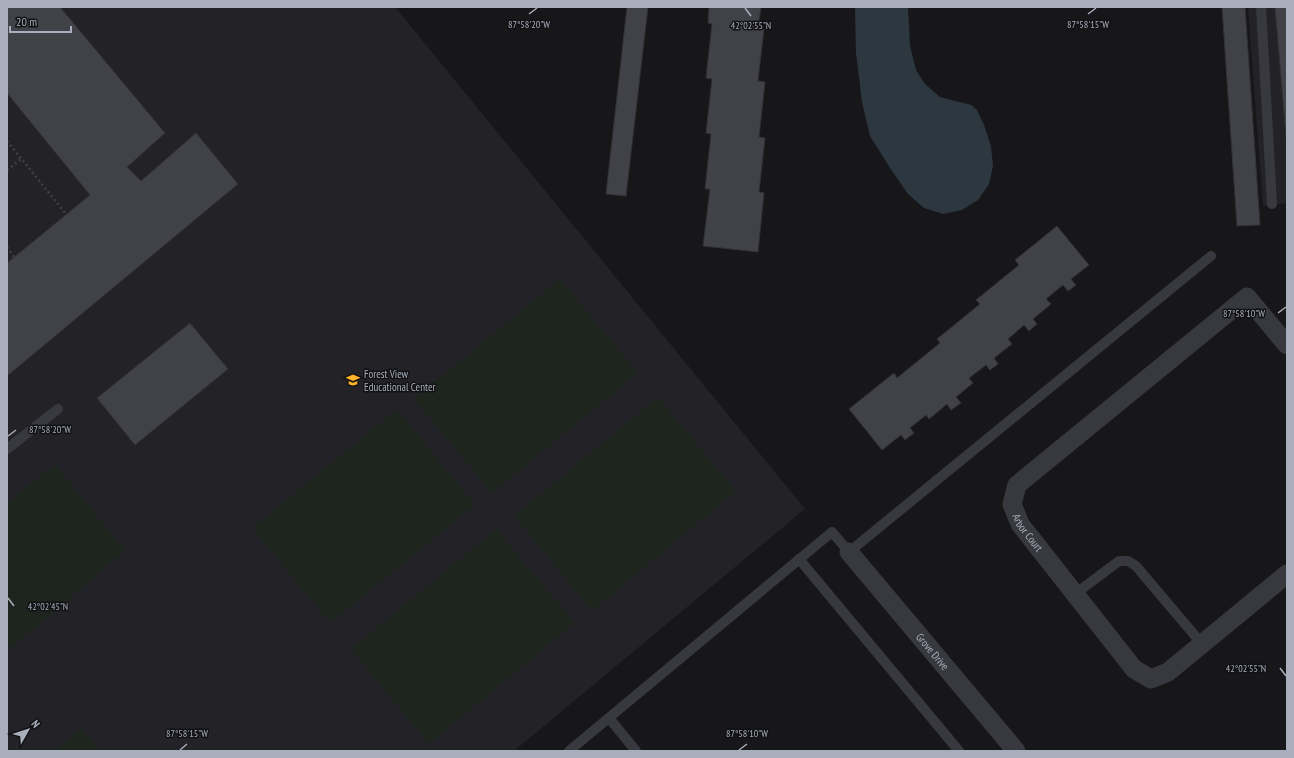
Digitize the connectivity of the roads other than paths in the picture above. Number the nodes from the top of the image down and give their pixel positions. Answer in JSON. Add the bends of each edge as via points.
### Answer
{"nodes":[{"id":1,"x":1261,"y":7,"type":"edge"},
{"id":2,"x":1272,"y":204,"type":"dead end"},
{"id":3,"x":1211,"y":256,"type":"dead end"},
{"id":4,"x":1287,"y":345,"type":"edge"},
{"id":5,"x":58,"y":409,"type":"dead end"},
{"id":6,"x":7,"y":450,"type":"edge"},
{"id":7,"x":849,"y":552,"type":"junction"},
{"id":8,"x":799,"y":559,"type":"junction"},
{"id":9,"x":1287,"y":574,"type":"edge"},
{"id":10,"x":1075,"y":594,"type":"junction"},
{"id":11,"x":1202,"y":644,"type":"junction"},
{"id":12,"x":609,"y":718,"type":"junction"},
{"id":13,"x":1011,"y":749,"type":"edge"},
{"id":14,"x":569,"y":751,"type":"edge"},
{"id":15,"x":636,"y":751,"type":"edge"},
{"id":16,"x":959,"y":751,"type":"edge"}],
"edges":[{"from":1,"to":2,"type":"lane"},
{"from":3,"to":7,"type":"lane"},
{"from":4,"to":10,"type":"street","name":"Arbor Court","via":[[1247,297],[1017,485],[1012,504],[1020,524]]},
{"from":5,"to":6,"type":"lane"},
{"from":7,"to":8,"type":"lane","via":[[832,532]]},
{"from":7,"to":13,"type":"street","name":"Grove Drive"},
{"from":8,"to":12,"type":"lane"},
{"from":8,"to":16,"type":"lane"},
{"from":9,"to":11,"type":"street","name":"Arbor Court"},
{"from":10,"to":11,"type":"lane","via":[[1119,561],[1128,561],[1136,566]]},
{"from":10,"to":11,"type":"street","name":"Arbor Court","via":[[1134,669],[1151,679],[1168,672]]},
{"from":12,"to":14,"type":"lane"},
{"from":12,"to":15,"type":"lane"}]}
